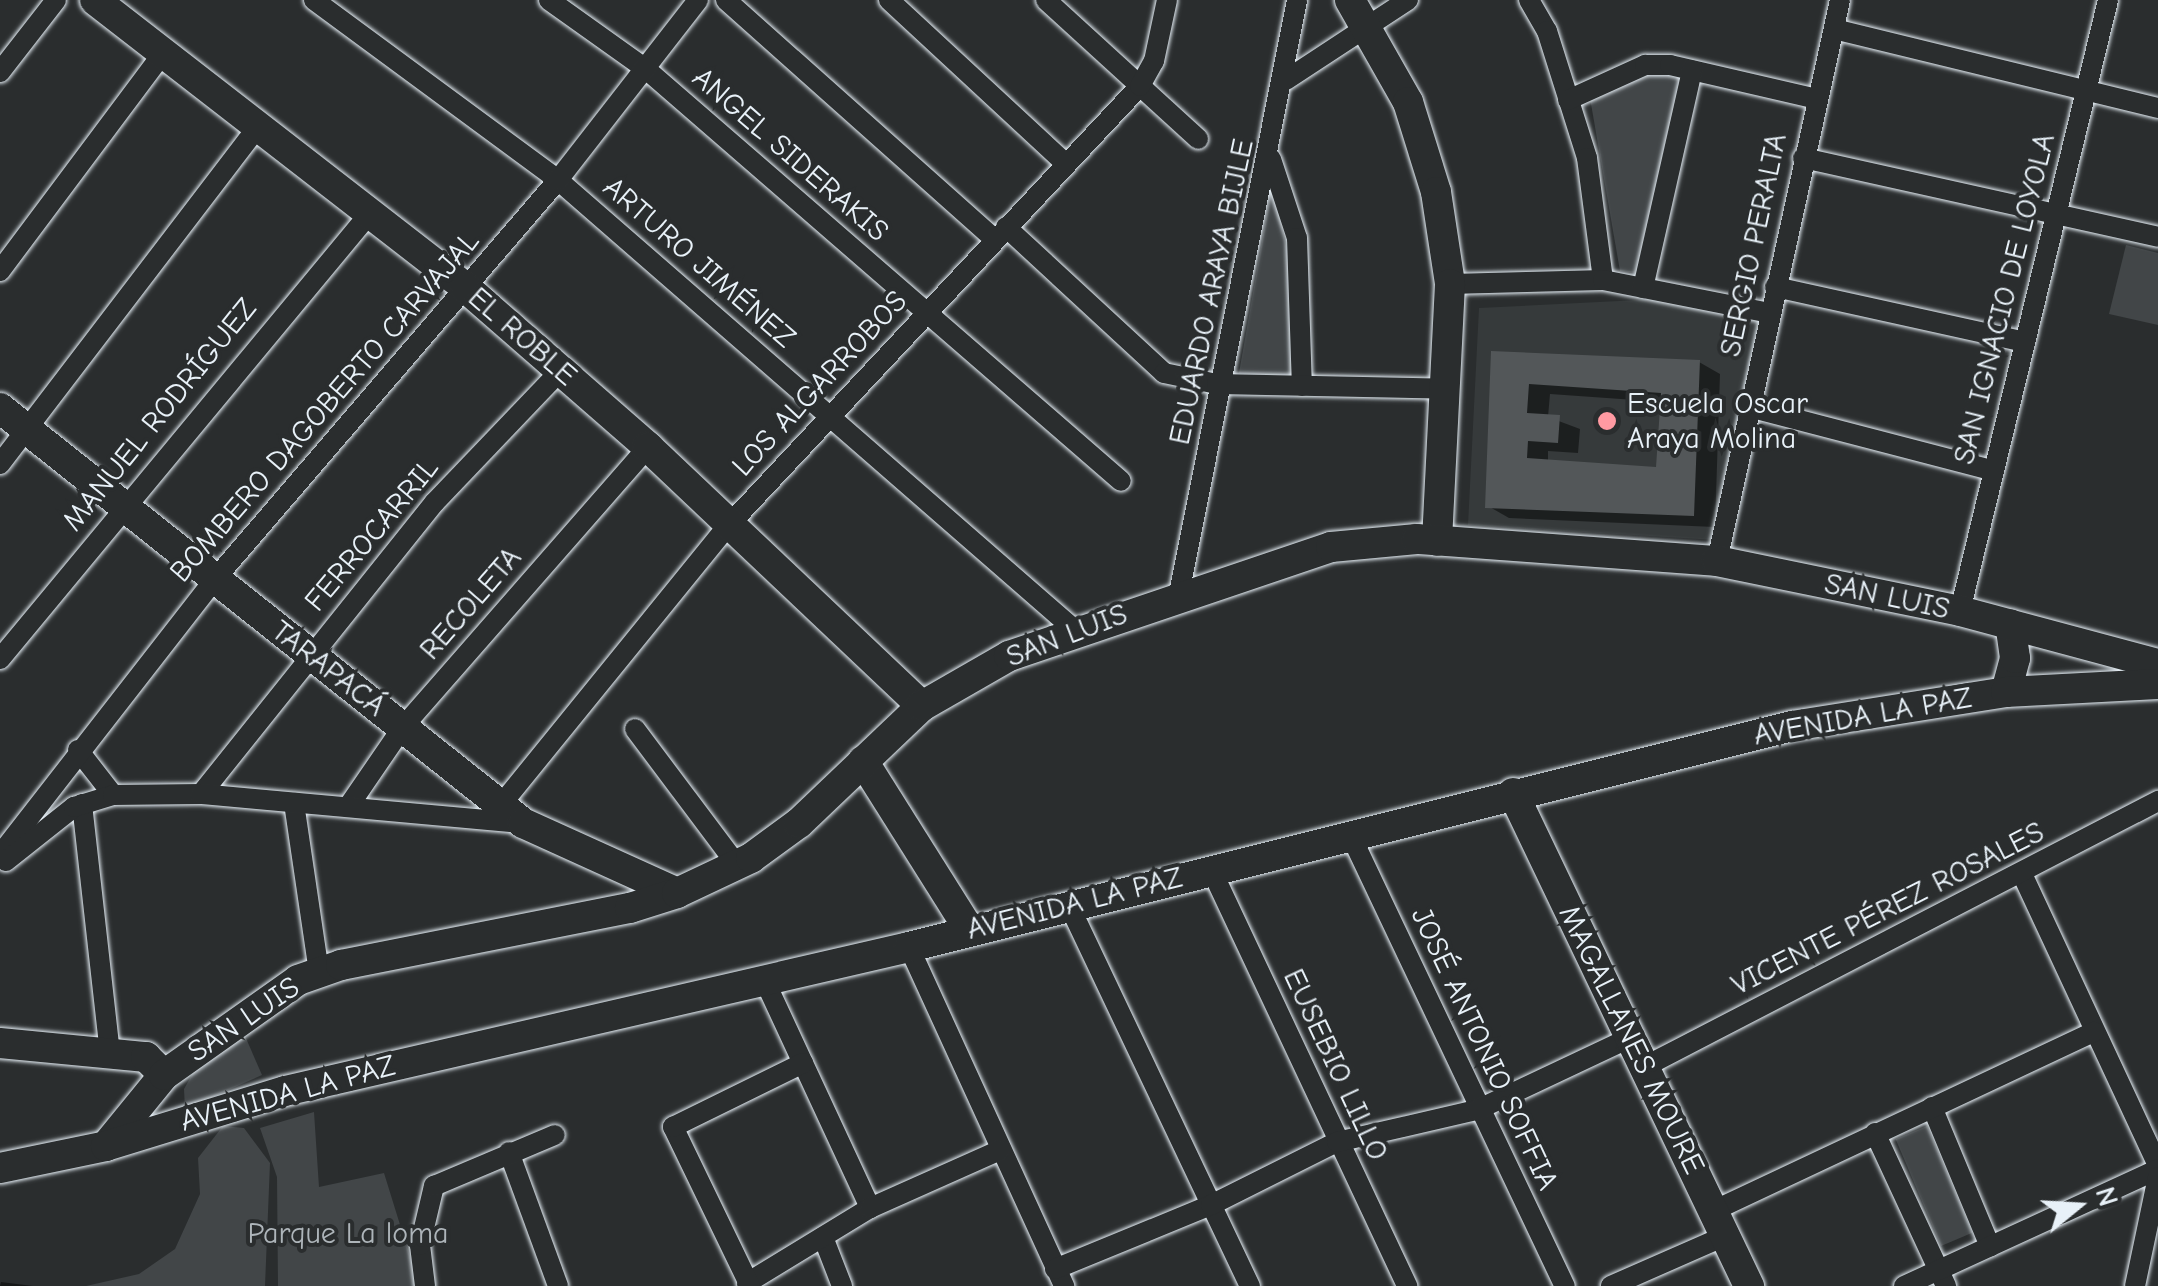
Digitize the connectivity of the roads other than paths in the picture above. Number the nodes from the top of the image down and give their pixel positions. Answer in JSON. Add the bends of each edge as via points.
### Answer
{"nodes":[{"id":1,"x":56,"y":0,"type":"edge"},
{"id":2,"x":95,"y":0,"type":"edge"},
{"id":3,"x":550,"y":0,"type":"edge"},
{"id":4,"x":698,"y":0,"type":"edge"},
{"id":5,"x":726,"y":0,"type":"edge"},
{"id":6,"x":888,"y":0,"type":"edge"},
{"id":7,"x":1046,"y":0,"type":"edge"},
{"id":8,"x":1168,"y":0,"type":"edge"},
{"id":9,"x":1297,"y":0,"type":"edge"},
{"id":10,"x":1408,"y":0,"type":"edge"},
{"id":11,"x":1530,"y":0,"type":"edge"},
{"id":12,"x":1840,"y":0,"type":"edge"},
{"id":13,"x":2108,"y":0,"type":"edge"},
{"id":14,"x":328,"y":4,"type":"edge"},
{"id":15,"x":1359,"y":12,"type":"edge"},
{"id":16,"x":1834,"y":28,"type":"junction"},
{"id":17,"x":164,"y":53,"type":"junction"},
{"id":18,"x":647,"y":70,"type":"junction"},
{"id":19,"x":1692,"y":70,"type":"junction"},
{"id":20,"x":0,"y":72,"type":"edge"},
{"id":21,"x":1286,"y":80,"type":"junction"},
{"id":22,"x":1140,"y":86,"type":"junction"},
{"id":23,"x":2086,"y":90,"type":"junction"},
{"id":24,"x":1816,"y":99,"type":"junction"},
{"id":25,"x":1568,"y":100,"type":"junction"},
{"id":26,"x":2158,"y":108,"type":"edge"},
{"id":27,"x":258,"y":126,"type":"junction"},
{"id":28,"x":1198,"y":140,"type":"dead end"},
{"id":29,"x":1270,"y":158,"type":"junction"},
{"id":30,"x":1804,"y":158,"type":"junction"},
{"id":31,"x":1065,"y":163,"type":"junction"},
{"id":32,"x":558,"y":180,"type":"junction"},
{"id":33,"x":2057,"y":212,"type":"junction"},
{"id":34,"x":370,"y":213,"type":"junction"},
{"id":35,"x":1000,"y":233,"type":"junction"},
{"id":36,"x":2158,"y":237,"type":"edge"},
{"id":37,"x":0,"y":272,"type":"edge"},
{"id":38,"x":1603,"y":280,"type":"junction"},
{"id":39,"x":1450,"y":284,"type":"junction"},
{"id":40,"x":466,"y":288,"type":"junction"},
{"id":41,"x":1643,"y":288,"type":"junction"},
{"id":42,"x":1775,"y":288,"type":"junction"},
{"id":43,"x":1770,"y":313,"type":"junction"},
{"id":44,"x":927,"y":315,"type":"junction"},
{"id":45,"x":2025,"y":342,"type":"junction"},
{"id":46,"x":561,"y":370,"type":"junction"},
{"id":47,"x":1225,"y":384,"type":"junction"},
{"id":48,"x":1302,"y":386,"type":"junction"},
{"id":49,"x":1448,"y":389,"type":"junction"},
{"id":50,"x":1750,"y":407,"type":"junction"},
{"id":51,"x":0,"y":408,"type":"edge"},
{"id":52,"x":829,"y":416,"type":"junction"},
{"id":53,"x":27,"y":430,"type":"junction"},
{"id":54,"x":648,"y":447,"type":"junction"},
{"id":55,"x":0,"y":464,"type":"edge"},
{"id":56,"x":1994,"y":471,"type":"junction"},
{"id":57,"x":1121,"y":481,"type":"dead end"},
{"id":58,"x":122,"y":505,"type":"junction"},
{"id":59,"x":726,"y":527,"type":"junction"},
{"id":60,"x":1438,"y":542,"type":"junction"},
{"id":61,"x":1717,"y":561,"type":"junction"},
{"id":62,"x":215,"y":579,"type":"junction"},
{"id":63,"x":1179,"y":594,"type":"junction"},
{"id":64,"x":1960,"y":612,"type":"junction"},
{"id":65,"x":2010,"y":624,"type":"junction"},
{"id":66,"x":1075,"y":630,"type":"junction"},
{"id":67,"x":311,"y":655,"type":"junction"},
{"id":68,"x":0,"y":659,"type":"edge"},
{"id":69,"x":2158,"y":664,"type":"edge"},
{"id":70,"x":2158,"y":684,"type":"edge"},
{"id":71,"x":2006,"y":692,"type":"junction"},
{"id":72,"x":922,"y":706,"type":"junction"},
{"id":73,"x":402,"y":728,"type":"junction"},
{"id":74,"x":635,"y":728,"type":"dead end"},
{"id":75,"x":78,"y":750,"type":"junction"},
{"id":76,"x":863,"y":761,"type":"junction"},
{"id":77,"x":1514,"y":793,"type":"junction"},
{"id":78,"x":201,"y":794,"type":"junction"},
{"id":79,"x":113,"y":795,"type":"junction"},
{"id":80,"x":2158,"y":801,"type":"edge"},
{"id":81,"x":294,"y":802,"type":"junction"},
{"id":82,"x":82,"y":804,"type":"junction"},
{"id":83,"x":348,"y":807,"type":"junction"},
{"id":84,"x":512,"y":814,"type":"junction"},
{"id":85,"x":1351,"y":836,"type":"junction"},
{"id":86,"x":0,"y":855,"type":"edge"},
{"id":87,"x":0,"y":865,"type":"edge"},
{"id":88,"x":737,"y":865,"type":"junction"},
{"id":89,"x":1211,"y":869,"type":"junction"},
{"id":90,"x":2023,"y":876,"type":"junction"},
{"id":91,"x":677,"y":892,"type":"junction"},
{"id":92,"x":1068,"y":902,"type":"junction"},
{"id":93,"x":970,"y":930,"type":"junction"},
{"id":94,"x":909,"y":947,"type":"junction"},
{"id":95,"x":319,"y":973,"type":"junction"},
{"id":96,"x":763,"y":977,"type":"junction"},
{"id":97,"x":2094,"y":1032,"type":"junction"},
{"id":98,"x":1629,"y":1038,"type":"junction"},
{"id":99,"x":0,"y":1041,"type":"edge"},
{"id":100,"x":110,"y":1052,"type":"junction"},
{"id":101,"x":803,"y":1063,"type":"junction"},
{"id":102,"x":1644,"y":1067,"type":"junction"},
{"id":103,"x":164,"y":1075,"type":"junction"},
{"id":104,"x":1932,"y":1107,"type":"junction"},
{"id":105,"x":1477,"y":1110,"type":"junction"},
{"id":106,"x":555,"y":1134,"type":"dead end"},
{"id":107,"x":1876,"y":1134,"type":"junction"},
{"id":108,"x":1337,"y":1142,"type":"junction"},
{"id":109,"x":106,"y":1146,"type":"junction"},
{"id":110,"x":1000,"y":1150,"type":"junction"},
{"id":111,"x":509,"y":1152,"type":"junction"},
{"id":112,"x":0,"y":1168,"type":"edge"},
{"id":113,"x":2158,"y":1170,"type":"edge"},
{"id":114,"x":1211,"y":1205,"type":"junction"},
{"id":115,"x":870,"y":1208,"type":"junction"},
{"id":116,"x":1719,"y":1224,"type":"junction"},
{"id":117,"x":823,"y":1237,"type":"junction"},
{"id":118,"x":1990,"y":1246,"type":"junction"},
{"id":119,"x":1942,"y":1278,"type":"edge"},
{"id":120,"x":1056,"y":1280,"type":"edge"},
{"id":121,"x":748,"y":1285,"type":"edge"},
{"id":122,"x":425,"y":1286,"type":"edge"},
{"id":123,"x":558,"y":1286,"type":"edge"},
{"id":124,"x":842,"y":1286,"type":"edge"},
{"id":125,"x":1250,"y":1286,"type":"edge"},
{"id":126,"x":1407,"y":1286,"type":"edge"},
{"id":127,"x":1564,"y":1286,"type":"edge"},
{"id":128,"x":1612,"y":1286,"type":"edge"},
{"id":129,"x":1749,"y":1286,"type":"edge"},
{"id":130,"x":1904,"y":1286,"type":"edge"},
{"id":131,"x":2135,"y":1286,"type":"edge"}],
"edges":[{"from":1,"to":20,"type":"street"},
{"from":2,"to":17,"type":"street","name":"EL ROBLE"},
{"from":3,"to":18,"type":"street","name":"ANGEL SIDERAKIS"},
{"from":4,"to":18,"type":"street","name":"BOMBERO DAGOBERTO CARVAJAL"},
{"from":5,"to":35,"type":"street"},
{"from":6,"to":31,"type":"street"},
{"from":7,"to":22,"type":"street"},
{"from":8,"to":22,"type":"street","name":"LOS ALGARROBOS","via":[[1154,61]]},
{"from":9,"to":21,"type":"street","name":"EDUARDO ARAYA BIJLE"},
{"from":10,"to":15,"type":"street"},
{"from":11,"to":25,"type":"street"},
{"from":12,"to":16,"type":"street","name":"SERGIO PERALTA"},
{"from":13,"to":23,"type":"street","name":"SAN IGNACIO DE LOYOLA"},
{"from":14,"to":32,"type":"street","name":"ARTURO JIMÉNEZ"},
{"from":15,"to":21,"type":"street"},
{"from":15,"to":39,"type":"street","via":[[1414,120],[1436,192]]},
{"from":16,"to":23,"type":"street"},
{"from":16,"to":24,"type":"street","name":"SERGIO PERALTA"},
{"from":17,"to":27,"type":"street","name":"EL ROBLE"},
{"from":17,"to":37,"type":"street"},
{"from":18,"to":32,"type":"street","name":"BOMBERO DAGOBERTO CARVAJAL"},
{"from":18,"to":44,"type":"street","name":"ANGEL SIDERAKIS"},
{"from":19,"to":24,"type":"street"},
{"from":19,"to":25,"type":"street","via":[[1645,65]]},
{"from":19,"to":41,"type":"street"},
{"from":21,"to":29,"type":"street","name":"EDUARDO ARAYA BIJLE"},
{"from":22,"to":28,"type":"street"},
{"from":22,"to":31,"type":"street","name":"LOS ALGARROBOS"},
{"from":23,"to":26,"type":"street"},
{"from":23,"to":33,"type":"street","name":"SAN IGNACIO DE LOYOLA"},
{"from":24,"to":30,"type":"street","name":"SERGIO PERALTA"},
{"from":25,"to":38,"type":"street","via":[[1587,158]]},
{"from":27,"to":34,"type":"street","name":"EL ROBLE"},
{"from":27,"to":53,"type":"street"},
{"from":29,"to":47,"type":"street","name":"EDUARDO ARAYA BIJLE"},
{"from":29,"to":48,"type":"street","via":[[1297,238]]},
{"from":30,"to":33,"type":"street"},
{"from":30,"to":42,"type":"street","name":"SERGIO PERALTA"},
{"from":31,"to":35,"type":"street","name":"LOS ALGARROBOS"},
{"from":32,"to":40,"type":"street","name":"BOMBERO DAGOBERTO CARVAJAL"},
{"from":32,"to":52,"type":"street","name":"ARTURO JIMÉNEZ"},
{"from":33,"to":36,"type":"street"},
{"from":33,"to":45,"type":"street","name":"SAN IGNACIO DE LOYOLA"},
{"from":34,"to":40,"type":"street","name":"EL ROBLE"},
{"from":34,"to":58,"type":"street","name":"MANUEL RODRÍGUEZ"},
{"from":35,"to":44,"type":"street","name":"LOS ALGARROBOS"},
{"from":35,"to":47,"type":"street","via":[[1164,373]]},
{"from":38,"to":39,"type":"street"},
{"from":38,"to":41,"type":"street"},
{"from":39,"to":49,"type":"street"},
{"from":40,"to":46,"type":"street","name":"EL ROBLE"},
{"from":40,"to":62,"type":"street","name":"BOMBERO DAGOBERTO CARVAJAL"},
{"from":41,"to":43,"type":"street"},
{"from":42,"to":43,"type":"street","name":"SERGIO PERALTA"},
{"from":42,"to":45,"type":"street"},
{"from":43,"to":50,"type":"street","name":"SERGIO PERALTA"},
{"from":44,"to":52,"type":"street","name":"LOS ALGARROBOS"},
{"from":44,"to":57,"type":"street","name":"ANGEL SIDERAKIS"},
{"from":45,"to":56,"type":"street","name":"SAN IGNACIO DE LOYOLA"},
{"from":46,"to":54,"type":"street","name":"EL ROBLE"},
{"from":46,"to":67,"type":"street","name":"FERROCARRIL","via":[[435,502]]},
{"from":47,"to":48,"type":"street"},
{"from":47,"to":63,"type":"street","name":"EDUARDO ARAYA BIJLE"},
{"from":48,"to":49,"type":"street"},
{"from":49,"to":60,"type":"street"},
{"from":50,"to":56,"type":"street"},
{"from":50,"to":61,"type":"street","name":"SERGIO PERALTA"},
{"from":51,"to":53,"type":"street","name":"TARAPACÁ"},
{"from":52,"to":59,"type":"street","name":"LOS ALGARROBOS"},
{"from":52,"to":66,"type":"street","name":"ARTURO JIMÉNEZ"},
{"from":53,"to":55,"type":"street"},
{"from":53,"to":58,"type":"street","name":"TARAPACÁ"},
{"from":54,"to":59,"type":"street","name":"EL ROBLE"},
{"from":54,"to":73,"type":"street","name":"RECOLETA"},
{"from":56,"to":64,"type":"street","name":"SAN IGNACIO DE LOYOLA"},
{"from":58,"to":62,"type":"street","name":"TARAPACÁ"},
{"from":58,"to":68,"type":"street","name":"MANUEL RODRÍGUEZ"},
{"from":59,"to":72,"type":"street","name":"EL ROBLE"},
{"from":59,"to":84,"type":"street","name":"LOS ALGARROBOS"},
{"from":60,"to":61,"type":"street","name":"SAN LUIS"},
{"from":60,"to":63,"type":"street","name":"SAN LUIS","via":[[1332,546]]},
{"from":61,"to":64,"type":"street","name":"SAN LUIS"},
{"from":62,"to":67,"type":"street","name":"TARAPACÁ"},
{"from":62,"to":75,"type":"street","name":"BOMBERO DAGOBERTO CARVAJAL"},
{"from":63,"to":66,"type":"street","name":"SAN LUIS"},
{"from":64,"to":65,"type":"street","name":"SAN LUIS"},
{"from":65,"to":69,"type":"street","name":"SAN LUIS"},
{"from":65,"to":71,"type":"street","via":[[2015,658]]},
{"from":66,"to":72,"type":"street","name":"SAN LUIS","via":[[1010,656]]},
{"from":67,"to":73,"type":"street","name":"TARAPACÁ"},
{"from":67,"to":78,"type":"street","name":"FERROCARRIL"},
{"from":70,"to":71,"type":"street","name":"AVENIDA LA PAZ"},
{"from":71,"to":77,"type":"street","name":"AVENIDA LA PAZ","via":[[1792,726]]},
{"from":72,"to":76,"type":"street","name":"SAN LUIS"},
{"from":73,"to":83,"type":"street","name":"RECOLETA"},
{"from":73,"to":84,"type":"street","name":"TARAPACÁ"},
{"from":74,"to":88,"type":"street"},
{"from":75,"to":79,"type":"street"},
{"from":75,"to":86,"type":"street","name":"BOMBERO DAGOBERTO CARVAJAL"},
{"from":76,"to":88,"type":"street","name":"SAN LUIS","via":[[800,823]]},
{"from":76,"to":93,"type":"street"},
{"from":77,"to":85,"type":"street","name":"AVENIDA LA PAZ"},
{"from":77,"to":98,"type":"street","name":"MAGALLANES MOURE"},
{"from":78,"to":79,"type":"street"},
{"from":78,"to":81,"type":"street"},
{"from":79,"to":82,"type":"street"},
{"from":80,"to":90,"type":"street","name":"VICENTE PÉREZ ROSALES"},
{"from":81,"to":83,"type":"street"},
{"from":81,"to":95,"type":"street"},
{"from":82,"to":87,"type":"street"},
{"from":82,"to":100,"type":"street"},
{"from":83,"to":84,"type":"street"},
{"from":84,"to":91,"type":"street","name":"TARAPACÁ"},
{"from":85,"to":89,"type":"street","name":"AVENIDA LA PAZ"},
{"from":85,"to":105,"type":"street","name":"JOSÉ ANTONIO SOFFIA"},
{"from":88,"to":91,"type":"street","name":"SAN LUIS"},
{"from":89,"to":92,"type":"street","name":"AVENIDA LA PAZ"},
{"from":89,"to":108,"type":"street","name":"EUSEBIO LILLO"},
{"from":90,"to":97,"type":"street"},
{"from":90,"to":102,"type":"street","name":"VICENTE PÉREZ ROSALES"},
{"from":91,"to":95,"type":"street","name":"SAN LUIS"},
{"from":92,"to":93,"type":"street","name":"AVENIDA LA PAZ"},
{"from":92,"to":114,"type":"street"},
{"from":93,"to":94,"type":"street","name":"AVENIDA LA PAZ"},
{"from":94,"to":96,"type":"street","name":"AVENIDA LA PAZ"},
{"from":94,"to":110,"type":"street"},
{"from":95,"to":103,"type":"street","name":"SAN LUIS","via":[[260,1002]]},
{"from":96,"to":101,"type":"street"},
{"from":96,"to":109,"type":"street","name":"AVENIDA LA PAZ","via":[[285,1090]]},
{"from":97,"to":104,"type":"street"},
{"from":97,"to":113,"type":"street"},
{"from":98,"to":102,"type":"street","name":"MAGALLANES MOURE"},
{"from":98,"to":105,"type":"street"},
{"from":99,"to":100,"type":"street"},
{"from":100,"to":103,"type":"street","via":[[146,1057]]},
{"from":101,"to":115,"type":"street"},
{"from":101,"to":121,"type":"street","via":[[673,1126]]},
{"from":102,"to":116,"type":"street","name":"MAGALLANES MOURE"},
{"from":103,"to":109,"type":"street","name":"SAN LUIS"},
{"from":104,"to":107,"type":"street"},
{"from":104,"to":118,"type":"street"},
{"from":105,"to":108,"type":"street"},
{"from":105,"to":127,"type":"street","name":"JOSÉ ANTONIO SOFFIA"},
{"from":106,"to":111,"type":"street"},
{"from":107,"to":116,"type":"street"},
{"from":107,"to":119,"type":"street"},
{"from":108,"to":114,"type":"street"},
{"from":108,"to":126,"type":"street","name":"EUSEBIO LILLO"},
{"from":109,"to":112,"type":"street","name":"AVENIDA LA PAZ"},
{"from":110,"to":115,"type":"street"},
{"from":110,"to":120,"type":"street"},
{"from":111,"to":122,"type":"street","via":[[434,1186],[422,1233]]},
{"from":111,"to":123,"type":"street"},
{"from":113,"to":118,"type":"street"},
{"from":113,"to":131,"type":"street"},
{"from":114,"to":120,"type":"street"},
{"from":114,"to":125,"type":"street"},
{"from":115,"to":117,"type":"street"},
{"from":116,"to":128,"type":"street"},
{"from":116,"to":129,"type":"street","name":"MAGALLANES MOURE"},
{"from":117,"to":121,"type":"street"},
{"from":117,"to":124,"type":"street"},
{"from":118,"to":119,"type":"street"},
{"from":119,"to":130,"type":"street"}]}
